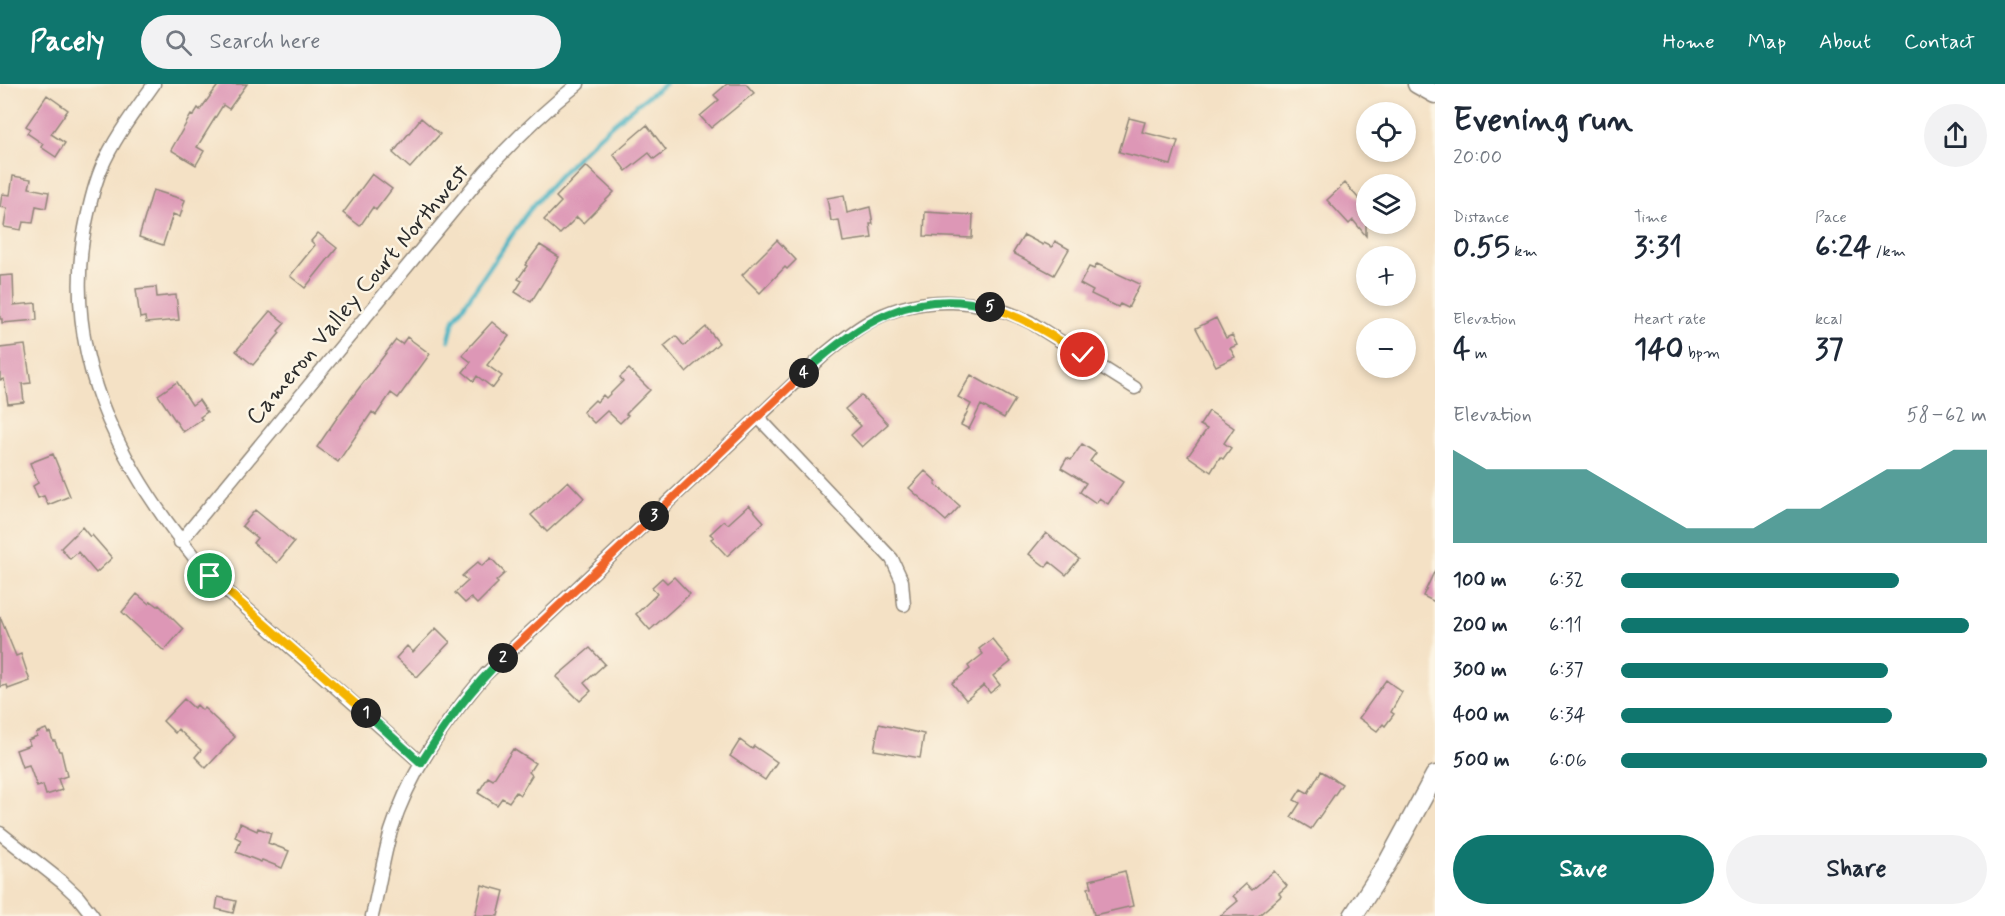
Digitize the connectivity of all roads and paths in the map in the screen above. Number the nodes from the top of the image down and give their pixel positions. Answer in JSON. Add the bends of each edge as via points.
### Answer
{"nodes":[{"id":1,"x":154,"y":84,"type":"edge"},
{"id":2,"x":578,"y":84,"type":"edge"},
{"id":3,"x":1417,"y":84,"type":"edge"},
{"id":4,"x":1435,"y":94,"type":"edge"},
{"id":5,"x":1136,"y":388,"type":"dead end"},
{"id":6,"x":758,"y":417,"type":"junction"},
{"id":7,"x":180,"y":542,"type":"junction"},
{"id":8,"x":904,"y":605,"type":"dead end"},
{"id":9,"x":421,"y":763,"type":"junction"},
{"id":10,"x":1435,"y":775,"type":"edge"},
{"id":11,"x":0,"y":833,"type":"edge"},
{"id":12,"x":93,"y":916,"type":"edge"},
{"id":13,"x":372,"y":916,"type":"edge"},
{"id":14,"x":1353,"y":916,"type":"edge"}],
"edges":[{"from":1,"to":7,"type":"street","via":[[101,169],[86,217],[80,307],[86,352],[98,396],[121,449]]},
{"from":2,"to":7,"type":"street","name":"Cameron Valley Court Northwest","via":[[511,143],[485,172]]},
{"from":3,"to":4,"type":"street"},
{"from":5,"to":6,"type":"street","via":[[1015,315],[976,303],[935,302],[895,310],[860,327]]},
{"from":6,"to":8,"type":"street","via":[[892,559],[902,581]]},
{"from":6,"to":9,"type":"street","via":[[486,674],[451,716]]},
{"from":7,"to":9,"type":"street","via":[[210,576]]},
{"from":9,"to":13,"type":"street","via":[[391,832]]},
{"from":10,"to":14,"type":"street","via":[[1388,862]]},
{"from":11,"to":12,"type":"street","via":[[62,882]]}]}
